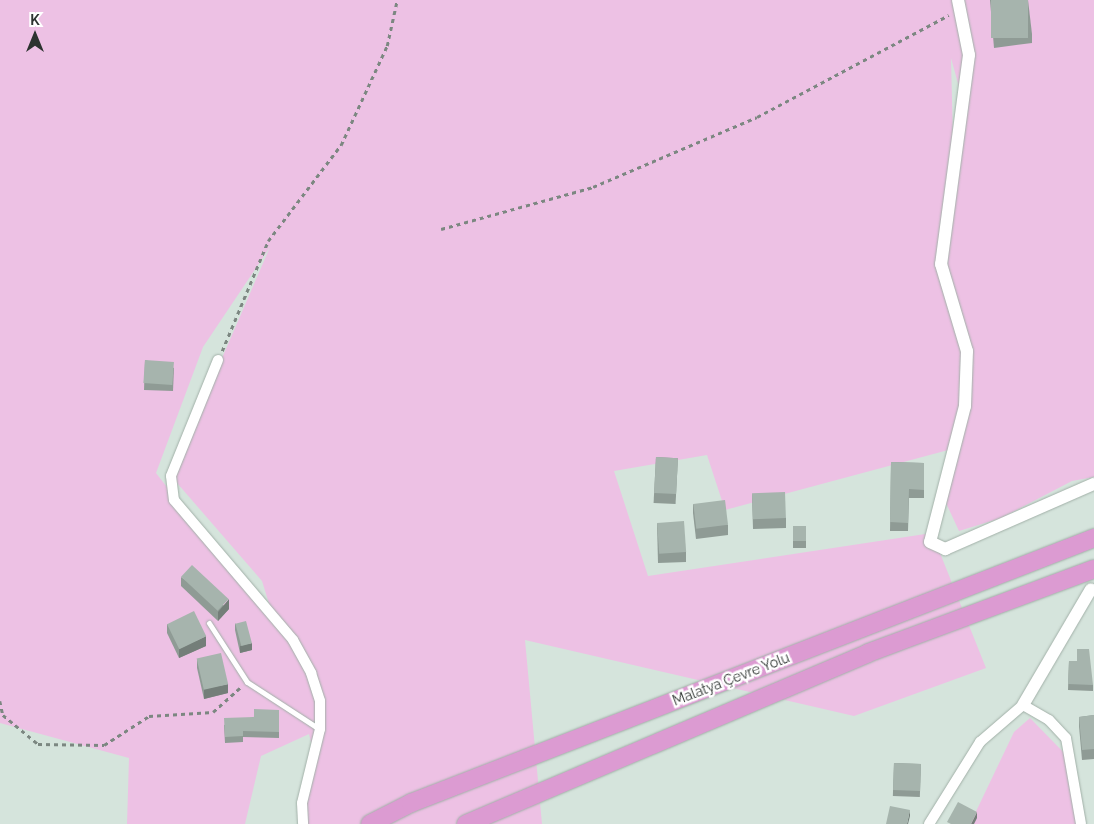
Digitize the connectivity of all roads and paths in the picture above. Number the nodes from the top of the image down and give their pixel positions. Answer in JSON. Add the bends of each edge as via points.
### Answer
{"nodes":[{"id":1,"x":397,"y":0,"type":"edge"},
{"id":2,"x":960,"y":4,"type":"edge"},
{"id":3,"x":442,"y":229,"type":"dead end"},
{"id":4,"x":218,"y":360,"type":"joint"},
{"id":5,"x":1094,"y":484,"type":"edge"},
{"id":6,"x":1094,"y":538,"type":"edge"},
{"id":7,"x":1094,"y":569,"type":"edge"},
{"id":8,"x":1091,"y":589,"type":"dead end"},
{"id":9,"x":209,"y":623,"type":"dead end"},
{"id":10,"x":247,"y":682,"type":"junction"},
{"id":11,"x":0,"y":701,"type":"edge"},
{"id":12,"x":1023,"y":705,"type":"junction"},
{"id":13,"x":320,"y":729,"type":"junction"},
{"id":14,"x":303,"y":824,"type":"edge"},
{"id":15,"x":370,"y":824,"type":"edge"},
{"id":16,"x":466,"y":824,"type":"edge"},
{"id":17,"x":929,"y":824,"type":"edge"},
{"id":18,"x":1081,"y":824,"type":"edge"}],
"edges":[{"from":1,"to":4,"type":"path","via":[[387,46],[341,145],[268,241]]},
{"from":2,"to":3,"type":"path","via":[[757,117],[593,187]]},
{"from":2,"to":5,"type":"street","via":[[969,55],[941,264],[967,351],[965,406],[930,542],[945,549]]},
{"from":4,"to":13,"type":"street","via":[[171,476],[174,500],[293,640],[317,692]]},
{"from":6,"to":15,"type":"highway","name":"Malatya Çevre Yolu","via":[[411,803]]},
{"from":7,"to":16,"type":"highway","name":"Malatya Çevre Yolu","via":[[868,653]]},
{"from":8,"to":12,"type":"street"},
{"from":9,"to":10,"type":"lane"},
{"from":10,"to":11,"type":"path","via":[[212,712],[149,716],[104,745],[38,744],[3,715]]},
{"from":10,"to":13,"type":"lane"},
{"from":12,"to":17,"type":"street","via":[[980,742]]},
{"from":12,"to":18,"type":"street","via":[[1049,720],[1066,738]]},
{"from":13,"to":14,"type":"street","via":[[302,803]]}]}
